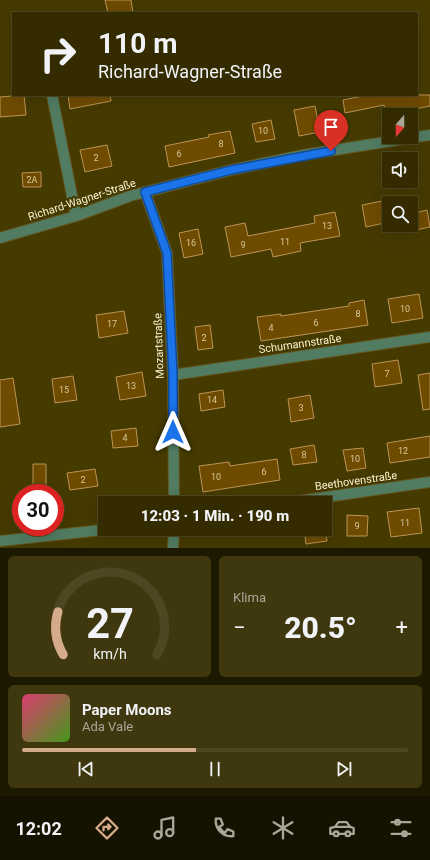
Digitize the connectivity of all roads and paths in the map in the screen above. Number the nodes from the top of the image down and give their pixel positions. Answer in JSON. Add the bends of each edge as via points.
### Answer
{"nodes":[{"id":1,"x":52,"y":96,"type":"edge"},
{"id":2,"x":430,"y":135,"type":"edge"},
{"id":3,"x":145,"y":192,"type":"junction"},
{"id":4,"x":76,"y":216,"type":"junction"},
{"id":5,"x":0,"y":238,"type":"edge"},
{"id":6,"x":430,"y":337,"type":"edge"},
{"id":7,"x":173,"y":375,"type":"junction"},
{"id":8,"x":430,"y":482,"type":"edge"},
{"id":9,"x":174,"y":496,"type":"edge"},
{"id":10,"x":332,"y":496,"type":"edge"},
{"id":11,"x":98,"y":530,"type":"edge"},
{"id":12,"x":174,"y":536,"type":"edge"},
{"id":13,"x":0,"y":541,"type":"edge"},
{"id":14,"x":173,"y":548,"type":"edge"}],
"edges":[{"from":1,"to":4,"type":"street"},
{"from":2,"to":3,"type":"street","name":"Richard-Wagner-Straße","via":[[289,158]]},
{"from":3,"to":4,"type":"street","name":"Richard-Wagner-Straße"},
{"from":3,"to":7,"type":"street","name":"Mozartstraße","via":[[167,253]]},
{"from":4,"to":5,"type":"street","name":"Richard-Wagner-Straße"},
{"from":6,"to":7,"type":"street","name":"Schumannstraße"},
{"from":7,"to":9,"type":"street","name":"Mozartstraße"},
{"from":8,"to":10,"type":"street","name":"Beethovenstraße"},
{"from":11,"to":13,"type":"street"},
{"from":12,"to":14,"type":"street"}]}
